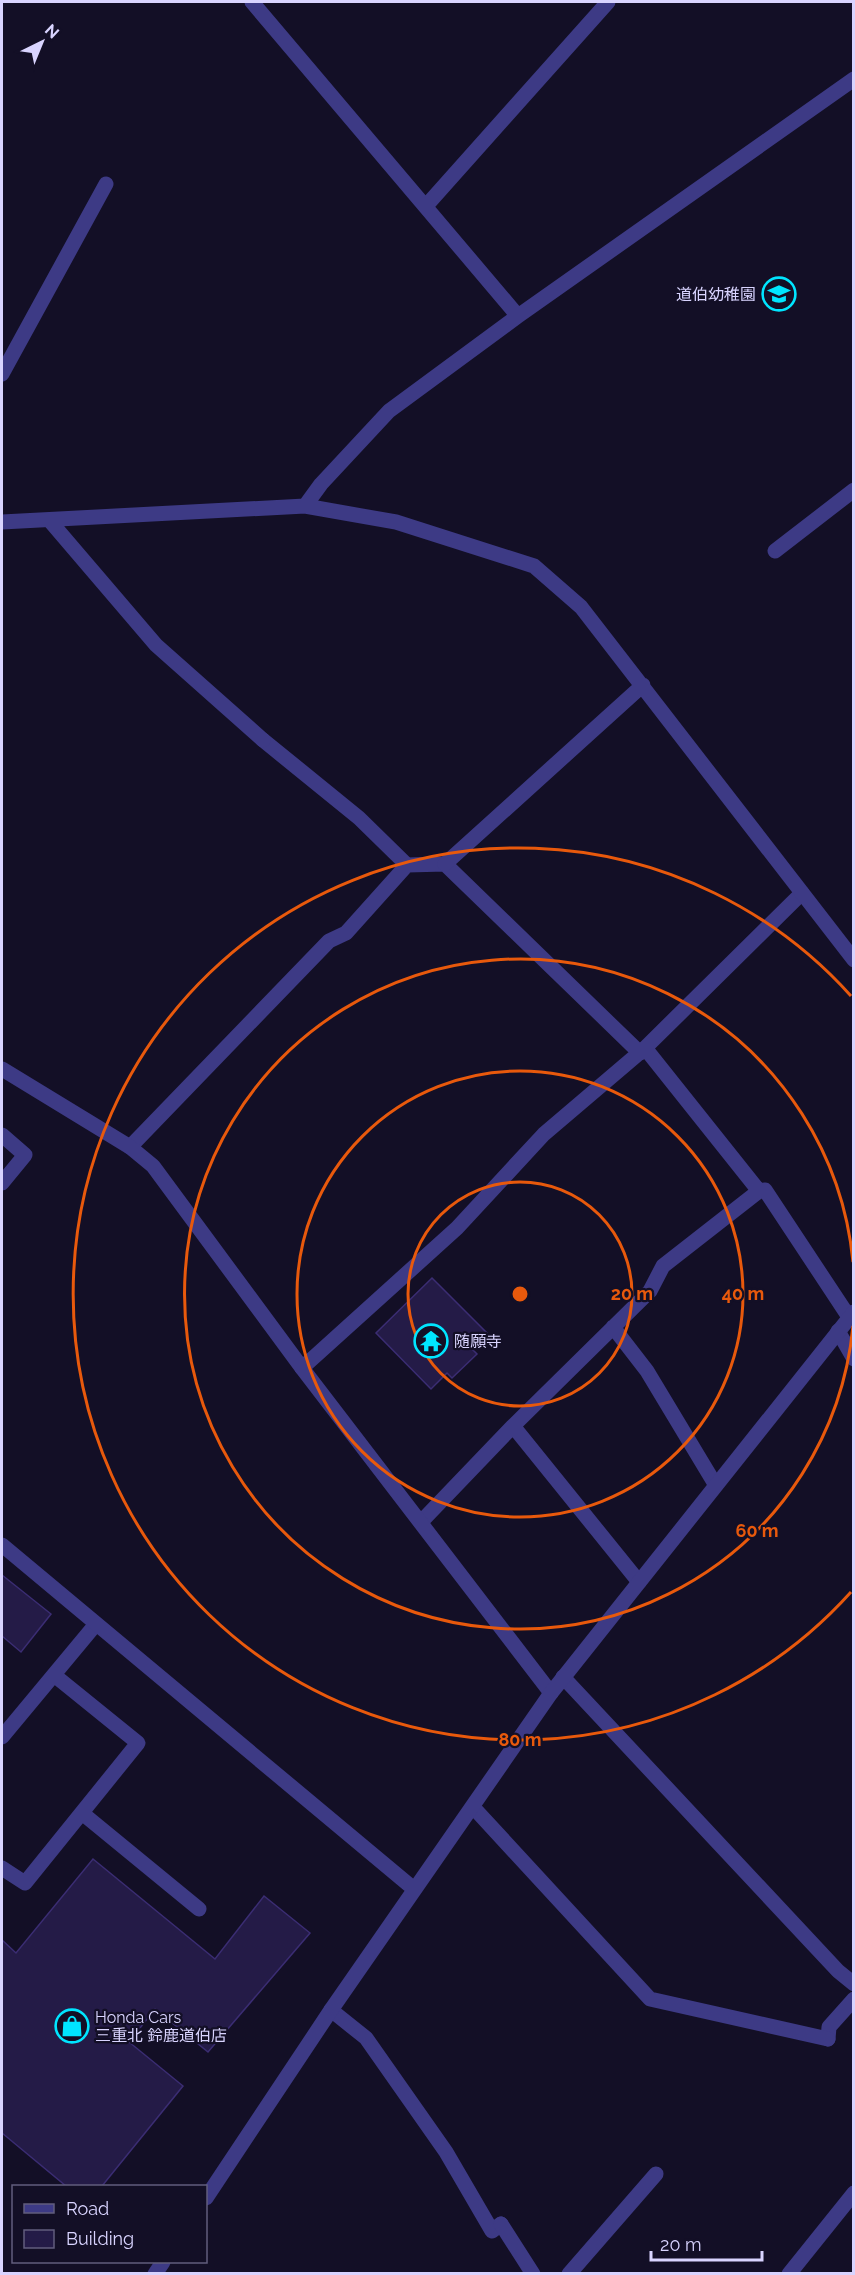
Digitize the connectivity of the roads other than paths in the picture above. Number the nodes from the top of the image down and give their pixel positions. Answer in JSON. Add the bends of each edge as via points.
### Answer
{"nodes":[{"id":1,"x":608,"y":2,"type":"edge"},
{"id":2,"x":257,"y":3,"type":"edge"},
{"id":3,"x":854,"y":79,"type":"edge"},
{"id":4,"x":105,"y":184,"type":"dead end"},
{"id":5,"x":426,"y":206,"type":"junction"},
{"id":6,"x":518,"y":316,"type":"junction"},
{"id":7,"x":2,"y":374,"type":"edge"},
{"id":8,"x":854,"y":490,"type":"edge"},
{"id":9,"x":305,"y":506,"type":"junction"},
{"id":10,"x":50,"y":521,"type":"junction"},
{"id":11,"x":2,"y":522,"type":"edge"},
{"id":12,"x":775,"y":551,"type":"dead end"},
{"id":13,"x":643,"y":685,"type":"junction"},
{"id":14,"x":445,"y":864,"type":"junction"},
{"id":15,"x":407,"y":865,"type":"junction"},
{"id":16,"x":802,"y":892,"type":"junction"},
{"id":17,"x":854,"y":960,"type":"edge"},
{"id":18,"x":642,"y":1051,"type":"junction"},
{"id":19,"x":2,"y":1069,"type":"edge"},
{"id":20,"x":2,"y":1135,"type":"edge"},
{"id":21,"x":130,"y":1147,"type":"junction"},
{"id":22,"x":2,"y":1183,"type":"edge"},
{"id":23,"x":759,"y":1191,"type":"junction"},
{"id":24,"x":851,"y":1314,"type":"edge"},
{"id":25,"x":613,"y":1327,"type":"junction"},
{"id":26,"x":838,"y":1331,"type":"junction"},
{"id":27,"x":854,"y":1359,"type":"edge"},
{"id":28,"x":302,"y":1368,"type":"junction"},
{"id":29,"x":513,"y":1426,"type":"junction"},
{"id":30,"x":715,"y":1484,"type":"junction"},
{"id":31,"x":421,"y":1522,"type":"junction"},
{"id":32,"x":2,"y":1545,"type":"edge"},
{"id":33,"x":639,"y":1582,"type":"junction"},
{"id":34,"x":96,"y":1624,"type":"junction"},
{"id":35,"x":54,"y":1675,"type":"junction"},
{"id":36,"x":563,"y":1677,"type":"junction"},
{"id":37,"x":551,"y":1693,"type":"junction"},
{"id":38,"x":2,"y":1737,"type":"edge"},
{"id":39,"x":473,"y":1808,"type":"junction"},
{"id":40,"x":82,"y":1813,"type":"junction"},
{"id":41,"x":2,"y":1868,"type":"edge"},
{"id":42,"x":414,"y":1889,"type":"junction"},
{"id":43,"x":199,"y":1909,"type":"dead end"},
{"id":44,"x":853,"y":1983,"type":"edge"},
{"id":45,"x":854,"y":1999,"type":"edge"},
{"id":46,"x":331,"y":2010,"type":"junction"},
{"id":47,"x":656,"y":2174,"type":"dead end"},
{"id":48,"x":854,"y":2193,"type":"edge"},
{"id":49,"x":207,"y":2196,"type":"edge"},
{"id":50,"x":534,"y":2274,"type":"edge"},
{"id":51,"x":569,"y":2274,"type":"edge"},
{"id":52,"x":789,"y":2274,"type":"edge"}],
"edges":[{"from":1,"to":5,"type":"street"},
{"from":2,"to":5,"type":"street"},
{"from":3,"to":6,"type":"street"},
{"from":4,"to":7,"type":"street"},
{"from":5,"to":6,"type":"street"},
{"from":6,"to":9,"type":"street","via":[[389,411]]},
{"from":8,"to":12,"type":"street"},
{"from":9,"to":10,"type":"street"},
{"from":9,"to":13,"type":"street","via":[[396,522],[534,566],[581,607]]},
{"from":10,"to":11,"type":"street"},
{"from":10,"to":15,"type":"street","via":[[156,645],[359,818]]},
{"from":13,"to":14,"type":"street"},
{"from":13,"to":16,"type":"street"},
{"from":14,"to":15,"type":"street"},
{"from":14,"to":18,"type":"street"},
{"from":15,"to":21,"type":"street","via":[[345,933],[329,941]]},
{"from":16,"to":17,"type":"street"},
{"from":16,"to":18,"type":"street"},
{"from":18,"to":23,"type":"street"},
{"from":18,"to":28,"type":"street","via":[[544,1134],[457,1228]]},
{"from":19,"to":21,"type":"street"},
{"from":20,"to":22,"type":"street","via":[[25,1155]]},
{"from":21,"to":28,"type":"street","via":[[153,1166]]},
{"from":23,"to":24,"type":"street","via":[[765,1190]]},
{"from":23,"to":25,"type":"street","via":[[663,1266],[650,1291]]},
{"from":24,"to":26,"type":"street"},
{"from":25,"to":29,"type":"street"},
{"from":25,"to":30,"type":"street","via":[[647,1371]]},
{"from":26,"to":27,"type":"street"},
{"from":26,"to":30,"type":"street"},
{"from":28,"to":31,"type":"street"},
{"from":29,"to":31,"type":"street"},
{"from":29,"to":33,"type":"street"},
{"from":30,"to":33,"type":"street"},
{"from":31,"to":37,"type":"street"},
{"from":32,"to":34,"type":"street"},
{"from":33,"to":36,"type":"street"},
{"from":34,"to":35,"type":"street"},
{"from":34,"to":42,"type":"street"},
{"from":35,"to":38,"type":"street"},
{"from":35,"to":40,"type":"street","via":[[138,1743]]},
{"from":36,"to":37,"type":"street"},
{"from":36,"to":44,"type":"street"},
{"from":37,"to":39,"type":"street"},
{"from":39,"to":42,"type":"street"},
{"from":39,"to":45,"type":"street","via":[[650,1999],[828,2039],[829,2027]]},
{"from":40,"to":41,"type":"street","via":[[25,1883]]},
{"from":40,"to":43,"type":"street"},
{"from":42,"to":46,"type":"street"},
{"from":46,"to":49,"type":"street"},
{"from":46,"to":50,"type":"street","via":[[366,2038],[446,2152],[492,2231],[501,2224]]},
{"from":47,"to":51,"type":"street"},
{"from":48,"to":52,"type":"street"}]}
